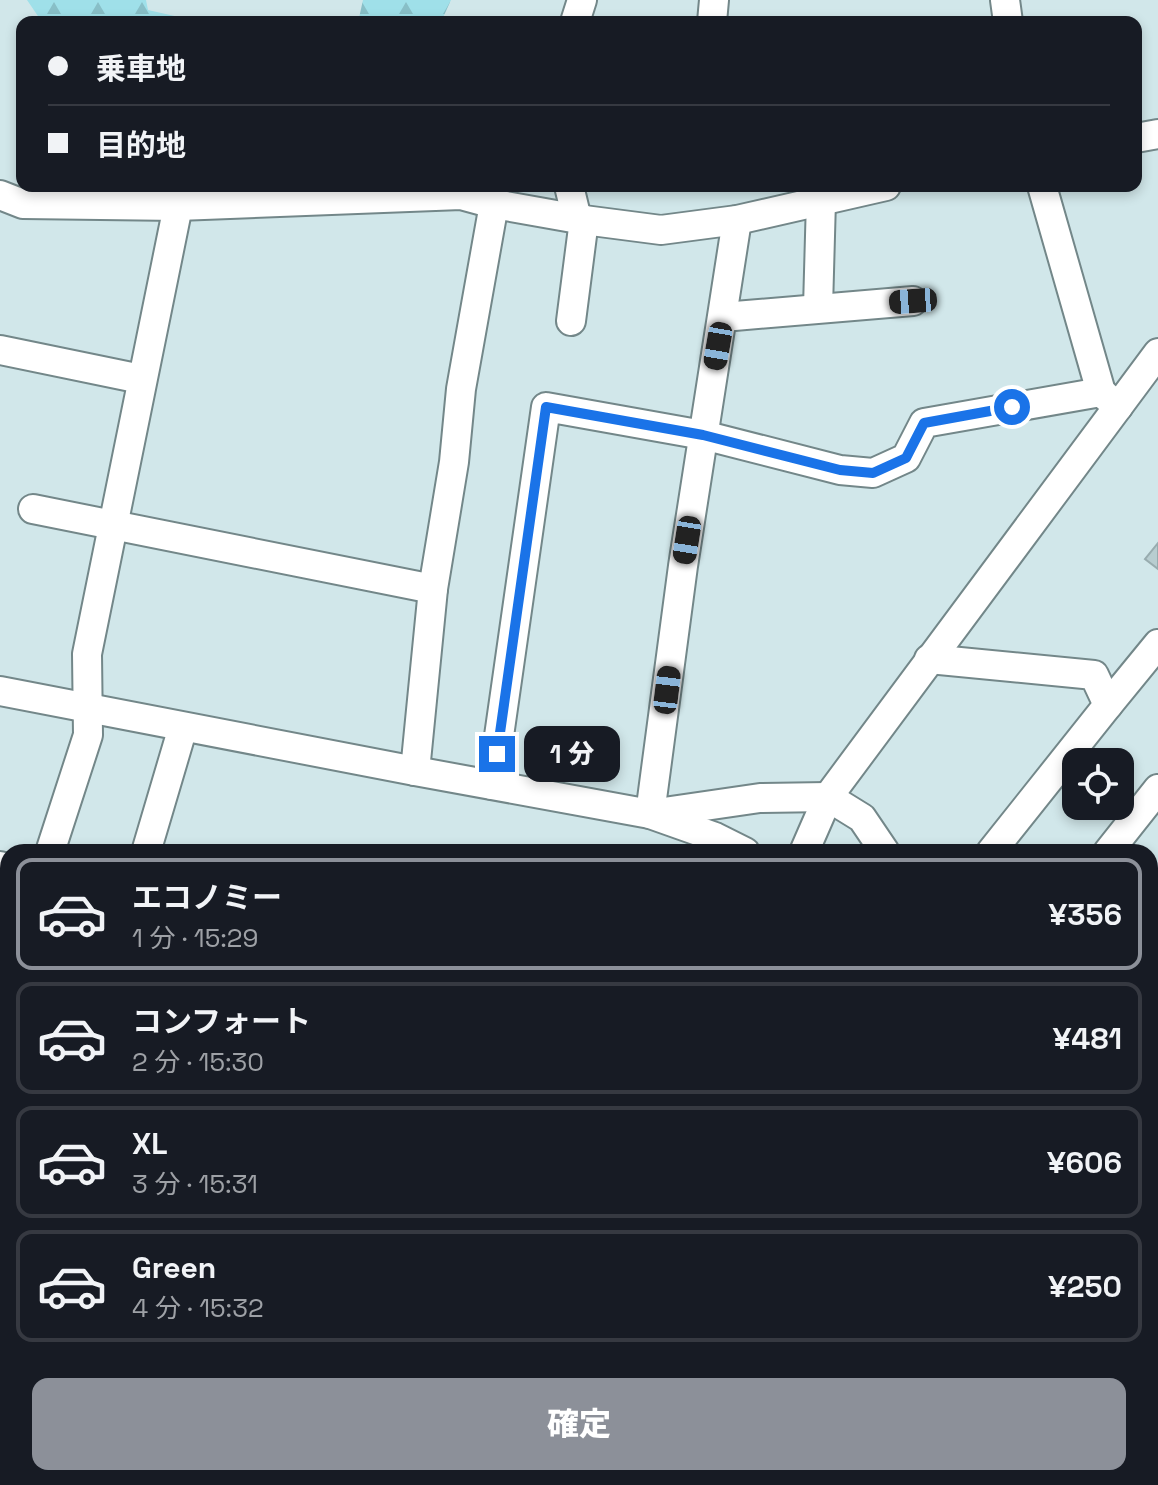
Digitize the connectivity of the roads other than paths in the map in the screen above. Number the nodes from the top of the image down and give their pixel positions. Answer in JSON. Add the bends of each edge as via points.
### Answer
{"nodes":[{"id":1,"x":571,"y":192,"type":"edge"},
{"id":2,"x":843,"y":192,"type":"edge"},
{"id":3,"x":1044,"y":192,"type":"edge"},
{"id":4,"x":0,"y":195,"type":"edge"},
{"id":5,"x":814,"y":196,"type":"edge"},
{"id":6,"x":494,"y":204,"type":"junction"},
{"id":7,"x":178,"y":206,"type":"junction"},
{"id":8,"x":581,"y":219,"type":"junction"},
{"id":9,"x":737,"y":220,"type":"junction"},
{"id":10,"x":913,"y":301,"type":"dead end"},
{"id":11,"x":818,"y":308,"type":"junction"},
{"id":12,"x":723,"y":317,"type":"junction"},
{"id":13,"x":571,"y":321,"type":"dead end"},
{"id":14,"x":0,"y":350,"type":"edge"},
{"id":15,"x":1158,"y":353,"type":"edge"},
{"id":16,"x":141,"y":379,"type":"junction"},
{"id":17,"x":1110,"y":400,"type":"junction"},
{"id":18,"x":703,"y":435,"type":"junction"},
{"id":19,"x":33,"y":509,"type":"dead end"},
{"id":20,"x":114,"y":525,"type":"junction"},
{"id":21,"x":433,"y":589,"type":"junction"},
{"id":22,"x":1158,"y":644,"type":"edge"},
{"id":23,"x":929,"y":659,"type":"junction"},
{"id":24,"x":0,"y":691,"type":"edge"},
{"id":25,"x":1108,"y":705,"type":"junction"},
{"id":26,"x":88,"y":707,"type":"junction"},
{"id":27,"x":183,"y":727,"type":"junction"},
{"id":28,"x":415,"y":771,"type":"junction"},
{"id":29,"x":492,"y":785,"type":"junction"},
{"id":30,"x":1158,"y":789,"type":"edge"},
{"id":31,"x":828,"y":797,"type":"junction"},
{"id":32,"x":650,"y":814,"type":"junction"},
{"id":33,"x":53,"y":844,"type":"edge"},
{"id":34,"x":148,"y":844,"type":"edge"},
{"id":35,"x":729,"y":844,"type":"edge"},
{"id":36,"x":807,"y":844,"type":"edge"},
{"id":37,"x":880,"y":844,"type":"edge"},
{"id":38,"x":995,"y":844,"type":"edge"},
{"id":39,"x":1114,"y":844,"type":"edge"}],
"edges":[{"from":1,"to":8,"type":"street"},
{"from":2,"to":5,"type":"street"},
{"from":3,"to":17,"type":"street"},
{"from":4,"to":7,"type":"street","via":[[23,204]]},
{"from":5,"to":9,"type":"street"},
{"from":5,"to":11,"type":"street"},
{"from":6,"to":7,"type":"street","via":[[461,195]]},
{"from":6,"to":8,"type":"street"},
{"from":6,"to":21,"type":"street"},
{"from":7,"to":16,"type":"street"},
{"from":8,"to":9,"type":"street","via":[[661,230]]},
{"from":8,"to":13,"type":"street"},
{"from":9,"to":12,"type":"street"},
{"from":10,"to":11,"type":"street"},
{"from":11,"to":12,"type":"street"},
{"from":12,"to":18,"type":"street"},
{"from":14,"to":16,"type":"street"},
{"from":15,"to":17,"type":"street"},
{"from":16,"to":20,"type":"street"},
{"from":17,"to":18,"type":"street","via":[[924,423],[906,458],[873,473],[840,470]]},
{"from":17,"to":23,"type":"street"},
{"from":18,"to":29,"type":"street","via":[[546,407]]},
{"from":18,"to":32,"type":"street"},
{"from":19,"to":20,"type":"street"},
{"from":20,"to":21,"type":"street"},
{"from":20,"to":26,"type":"street","via":[[87,654]]},
{"from":21,"to":28,"type":"street"},
{"from":22,"to":25,"type":"street"},
{"from":23,"to":25,"type":"street","via":[[1094,675]]},
{"from":23,"to":31,"type":"street"},
{"from":24,"to":26,"type":"street"},
{"from":25,"to":38,"type":"street"},
{"from":26,"to":27,"type":"street"},
{"from":26,"to":33,"type":"street","via":[[88,735]]},
{"from":27,"to":28,"type":"street"},
{"from":27,"to":34,"type":"street"},
{"from":28,"to":29,"type":"street"},
{"from":29,"to":32,"type":"street"},
{"from":30,"to":39,"type":"street"},
{"from":31,"to":32,"type":"street","via":[[760,798]]},
{"from":31,"to":36,"type":"street"},
{"from":31,"to":37,"type":"street","via":[[862,818]]},
{"from":32,"to":35,"type":"street"}]}
